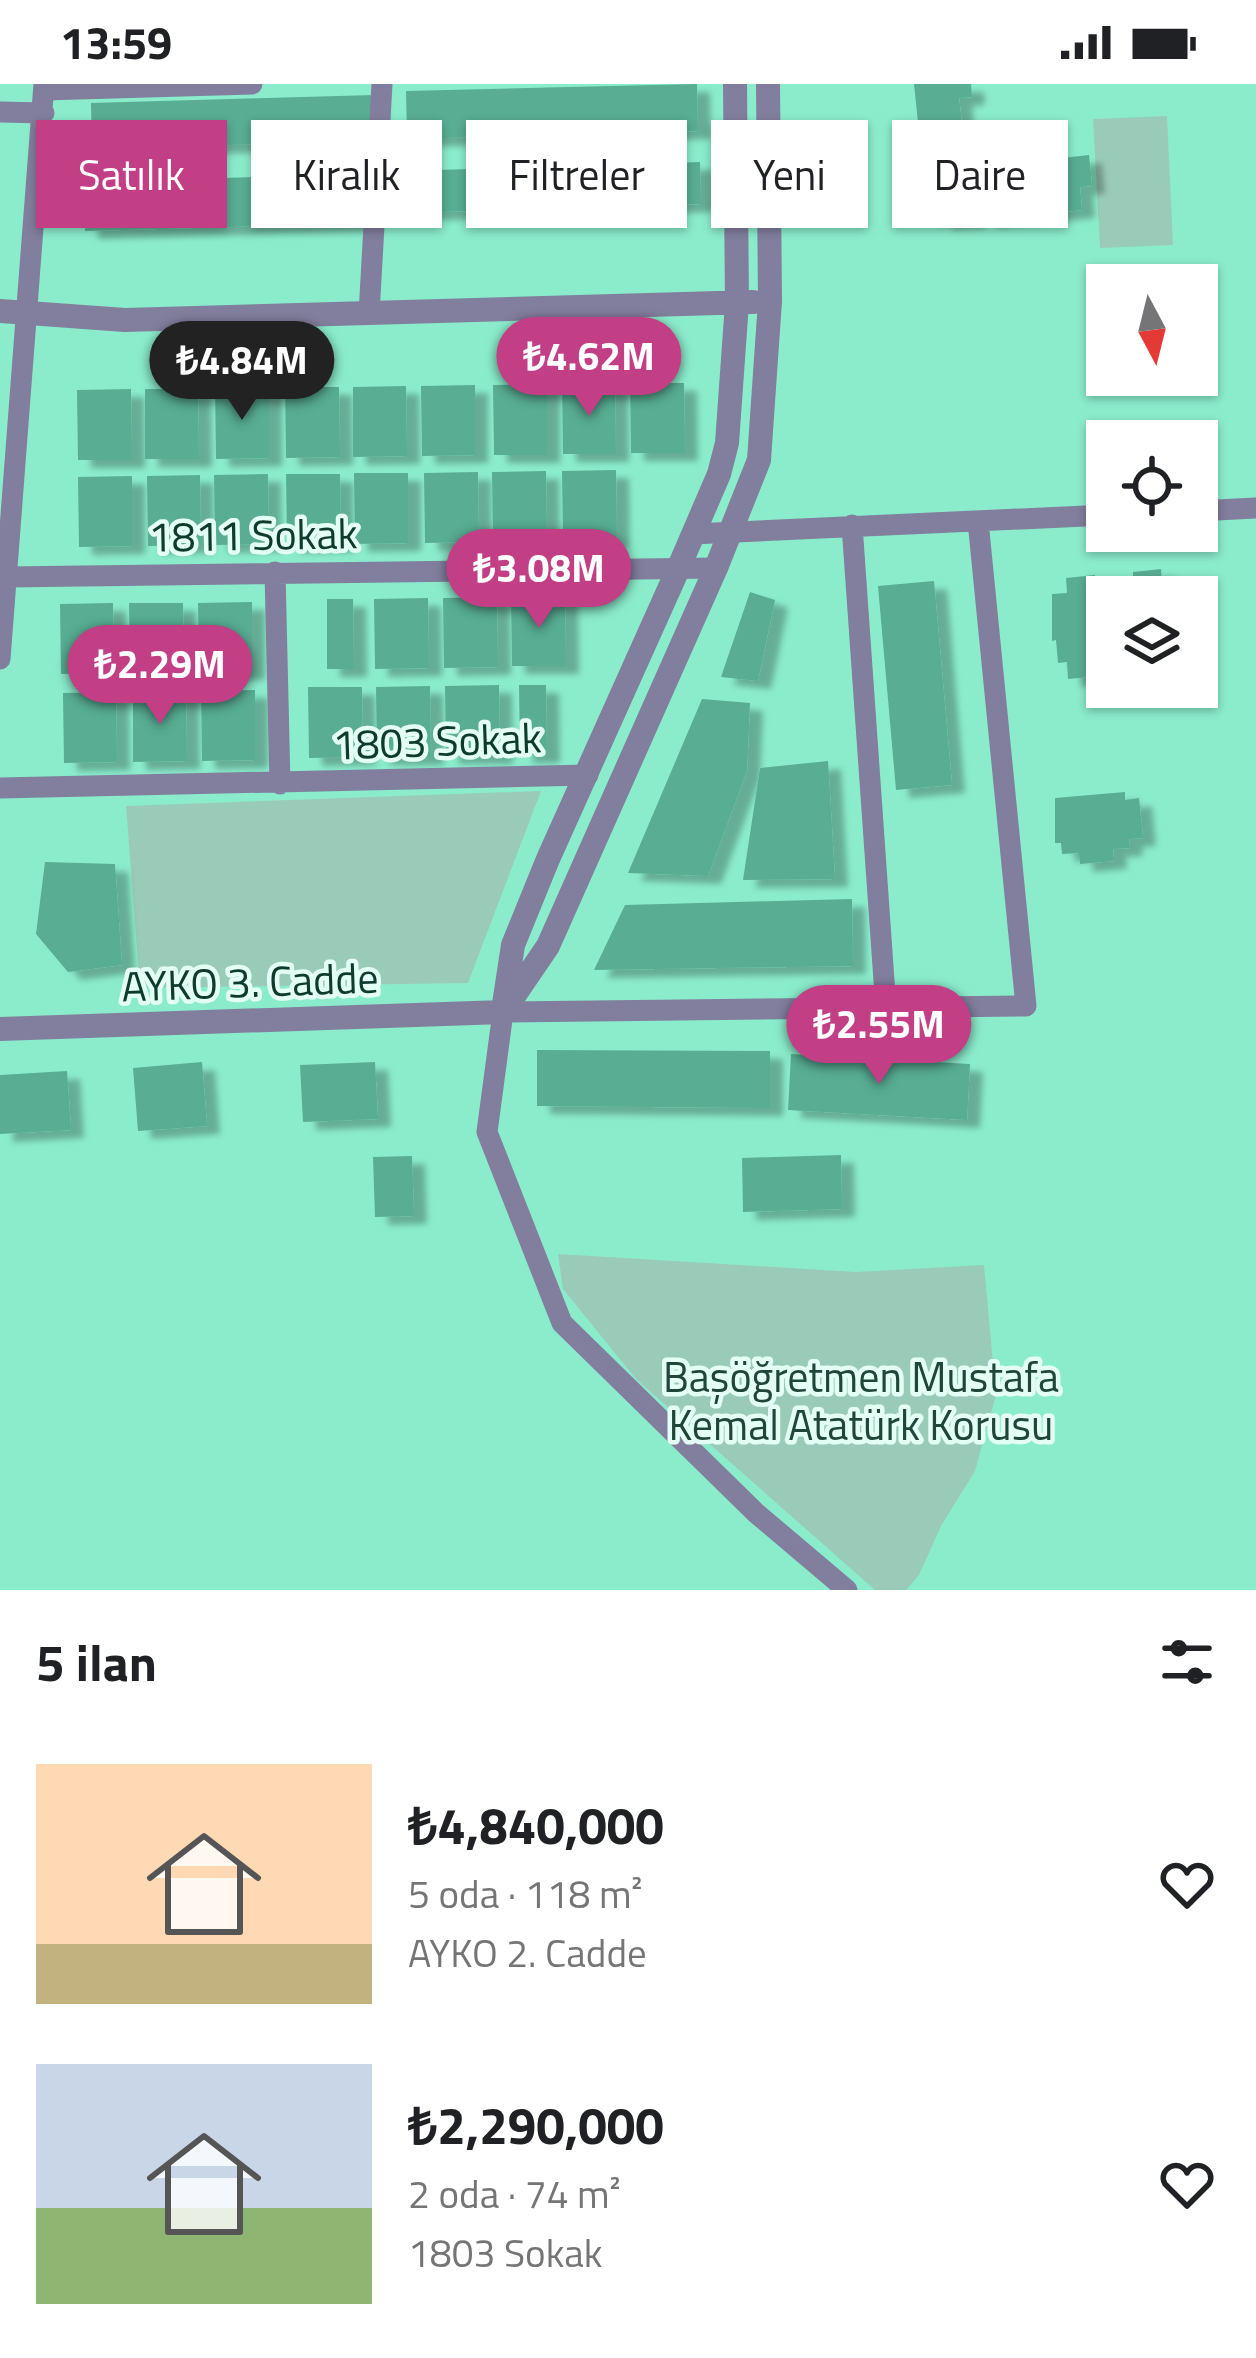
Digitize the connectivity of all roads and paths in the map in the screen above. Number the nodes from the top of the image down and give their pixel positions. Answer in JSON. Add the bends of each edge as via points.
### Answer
{"nodes":[{"id":1,"x":252,"y":84,"type":"edge"},
{"id":2,"x":382,"y":84,"type":"edge"},
{"id":3,"x":735,"y":84,"type":"edge"},
{"id":4,"x":768,"y":84,"type":"edge"},
{"id":5,"x":44,"y":96,"type":"edge"},
{"id":6,"x":0,"y":112,"type":"edge"},
{"id":7,"x":770,"y":301,"type":"junction"},
{"id":8,"x":737,"y":302,"type":"junction"},
{"id":9,"x":0,"y":311,"type":"edge"},
{"id":10,"x":27,"y":313,"type":"junction"},
{"id":11,"x":369,"y":314,"type":"junction"},
{"id":12,"x":8,"y":486,"type":"edge"},
{"id":13,"x":1256,"y":508,"type":"edge"},
{"id":14,"x":1218,"y":510,"type":"edge"},
{"id":15,"x":1086,"y":516,"type":"edge"},
{"id":16,"x":978,"y":521,"type":"junction"},
{"id":17,"x":852,"y":525,"type":"junction"},
{"id":18,"x":730,"y":531,"type":"junction"},
{"id":19,"x":692,"y":534,"type":"junction"},
{"id":20,"x":680,"y":567,"type":"junction"},
{"id":21,"x":716,"y":568,"type":"junction"},
{"id":22,"x":275,"y":572,"type":"junction"},
{"id":23,"x":7,"y":577,"type":"junction"},
{"id":24,"x":1,"y":646,"type":"edge"},
{"id":25,"x":588,"y":775,"type":"junction"},
{"id":26,"x":280,"y":784,"type":"junction"},
{"id":27,"x":0,"y":788,"type":"edge"},
{"id":28,"x":886,"y":1009,"type":"junction"},
{"id":29,"x":503,"y":1012,"type":"junction"},
{"id":30,"x":0,"y":1029,"type":"edge"},
{"id":31,"x":847,"y":1590,"type":"edge"}],
"edges":[{"from":1,"to":5,"type":"street"},
{"from":2,"to":11,"type":"street"},
{"from":3,"to":8,"type":"street"},
{"from":4,"to":7,"type":"street"},
{"from":5,"to":6,"type":"street"},
{"from":5,"to":10,"type":"street"},
{"from":7,"to":8,"type":"street"},
{"from":7,"to":18,"type":"street","via":[[759,460]]},
{"from":8,"to":11,"type":"street"},
{"from":8,"to":19,"type":"street","via":[[727,443]]},
{"from":9,"to":10,"type":"street"},
{"from":10,"to":11,"type":"street","via":[[125,320]]},
{"from":10,"to":12,"type":"street"},
{"from":12,"to":23,"type":"street"},
{"from":13,"to":14,"type":"street"},
{"from":15,"to":16,"type":"street"},
{"from":16,"to":17,"type":"street"},
{"from":16,"to":28,"type":"street","via":[[1025,1006]]},
{"from":17,"to":18,"type":"street"},
{"from":17,"to":28,"type":"street"},
{"from":18,"to":19,"type":"street"},
{"from":18,"to":21,"type":"street"},
{"from":19,"to":20,"type":"street"},
{"from":20,"to":21,"type":"street","name":"1811 Sokak"},
{"from":20,"to":22,"type":"street","name":"1811 Sokak"},
{"from":20,"to":25,"type":"street"},
{"from":21,"to":29,"type":"street","via":[[548,946]]},
{"from":22,"to":23,"type":"street","name":"1811 Sokak"},
{"from":22,"to":26,"type":"street"},
{"from":23,"to":24,"type":"street"},
{"from":25,"to":26,"type":"street","name":"1803 Sokak"},
{"from":25,"to":29,"type":"street","via":[[514,945]]},
{"from":26,"to":27,"type":"street","name":"1803 Sokak"},
{"from":28,"to":29,"type":"street"},
{"from":29,"to":30,"type":"street","name":"AYKO 3. Cadde"},
{"from":29,"to":31,"type":"street","via":[[487,1132],[562,1323],[756,1513]]}]}
